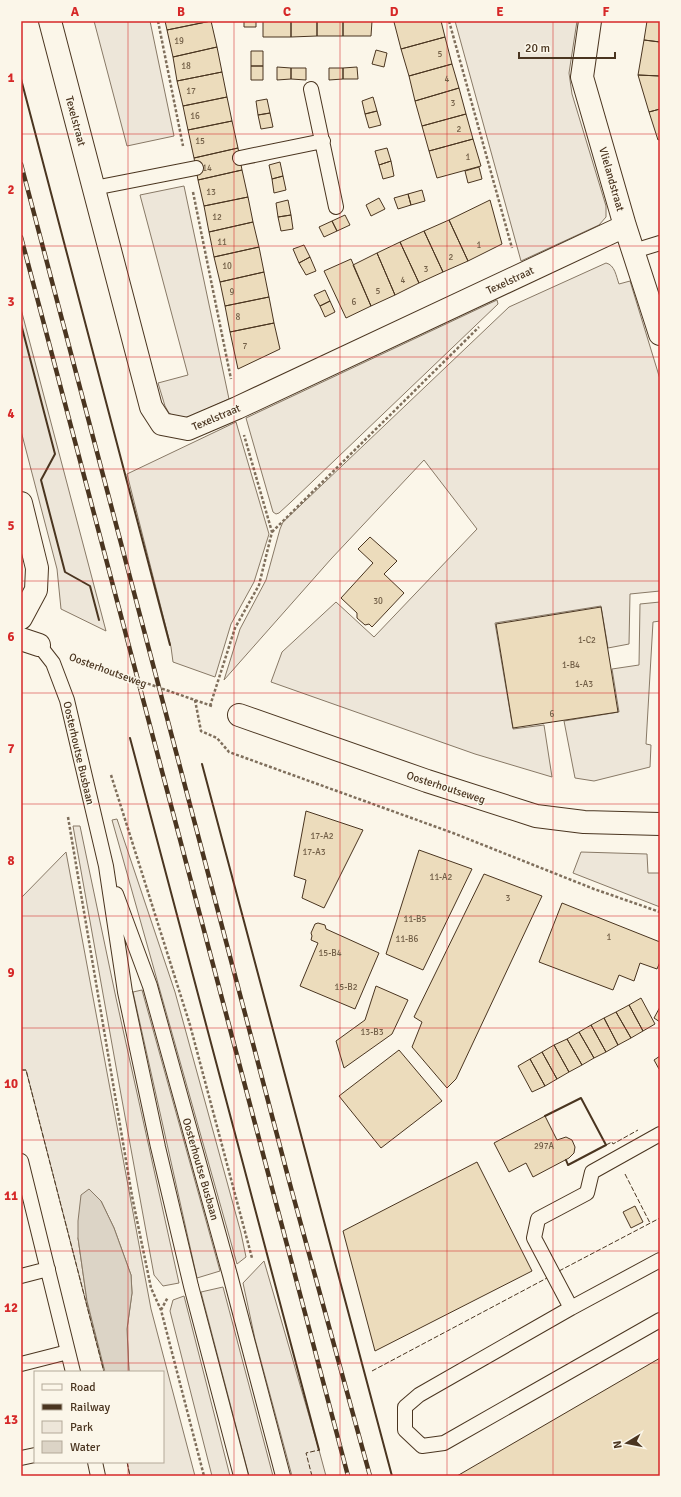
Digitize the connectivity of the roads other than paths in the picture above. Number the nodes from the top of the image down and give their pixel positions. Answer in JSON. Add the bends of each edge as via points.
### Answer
{"nodes":[{"id":1,"x":50,"y":21,"type":"edge"},
{"id":2,"x":590,"y":21,"type":"edge"},
{"id":3,"x":311,"y":89,"type":"dead end"},
{"id":4,"x":323,"y":141,"type":"junction"},
{"id":5,"x":240,"y":158,"type":"dead end"},
{"id":6,"x":192,"y":168,"type":"road end"},
{"id":7,"x":94,"y":188,"type":"junction"},
{"id":8,"x":336,"y":207,"type":"dead end"},
{"id":9,"x":625,"y":226,"type":"junction"},
{"id":10,"x":660,"y":243,"type":"edge"},
{"id":11,"x":634,"y":251,"type":"junction"},
{"id":12,"x":660,"y":334,"type":"edge"},
{"id":13,"x":21,"y":503,"type":"edge"},
{"id":14,"x":21,"y":618,"type":"edge"},
{"id":15,"x":30,"y":642,"type":"edge"},
{"id":16,"x":239,"y":715,"type":"dead end"},
{"id":17,"x":660,"y":824,"type":"edge"},
{"id":18,"x":106,"y":866,"type":"junction"},
{"id":19,"x":660,"y":1134,"type":"edge"},
{"id":20,"x":22,"y":1165,"type":"edge"},
{"id":21,"x":660,"y":1260,"type":"edge"},
{"id":22,"x":48,"y":1269,"type":"junction"},
{"id":23,"x":21,"y":1276,"type":"edge"},
{"id":24,"x":571,"y":1308,"type":"junction"},
{"id":25,"x":660,"y":1320,"type":"edge"},
{"id":26,"x":68,"y":1352,"type":"junction"},
{"id":27,"x":21,"y":1364,"type":"edge"},
{"id":28,"x":73,"y":1371,"type":"edge"},
{"id":29,"x":34,"y":1454,"type":"edge"},
{"id":30,"x":21,"y":1458,"type":"edge"},
{"id":31,"x":95,"y":1463,"type":"edge"},
{"id":32,"x":98,"y":1476,"type":"edge"},
{"id":33,"x":241,"y":1476,"type":"edge"},
{"id":34,"x":283,"y":1476,"type":"edge"}],
"edges":[{"from":1,"to":7,"type":"street","name":"Texelstraat"},
{"from":2,"to":9,"type":"street","name":"Vlielandstraat","via":[[582,77]]},
{"from":3,"to":4,"type":"lane"},
{"from":4,"to":5,"type":"lane"},
{"from":4,"to":8,"type":"lane"},
{"from":6,"to":7,"type":"lane"},
{"from":7,"to":9,"type":"street","name":"Texelstraat","via":[[151,407],[162,424],[188,429]]},
{"from":9,"to":11,"type":"street","name":"Vlielandstraat"},
{"from":10,"to":11,"type":"lane"},
{"from":11,"to":12,"type":"street","name":"Vlielandstraat"},
{"from":13,"to":14,"type":"street","via":[[37,568],[36,590]]},
{"from":15,"to":18,"type":"lane","name":"Oosterhoutse Busbaan","via":[[53,663],[67,700]]},
{"from":16,"to":17,"type":"street","name":"Oosterhoutseweg","via":[[536,816],[584,822]]},
{"from":18,"to":33,"type":"lane","name":"Oosterhoutse Busbaan","via":[[125,992],[158,1148]]},
{"from":18,"to":34,"type":"lane","name":"Oosterhoutse Busbaan","via":[[150,986]]},
{"from":19,"to":24,"type":"lane","via":[[592,1172],[587,1193],[538,1219],[534,1238]]},
{"from":20,"to":22,"type":"lane"},
{"from":21,"to":24,"type":"lane"},
{"from":22,"to":23,"type":"lane"},
{"from":22,"to":26,"type":"lane"},
{"from":24,"to":25,"type":"lane","via":[[419,1395],[405,1407],[405,1430],[422,1446],[444,1443]]},
{"from":26,"to":27,"type":"lane"},
{"from":26,"to":28,"type":"lane"},
{"from":29,"to":30,"type":"lane"},
{"from":31,"to":32,"type":"lane"}]}
